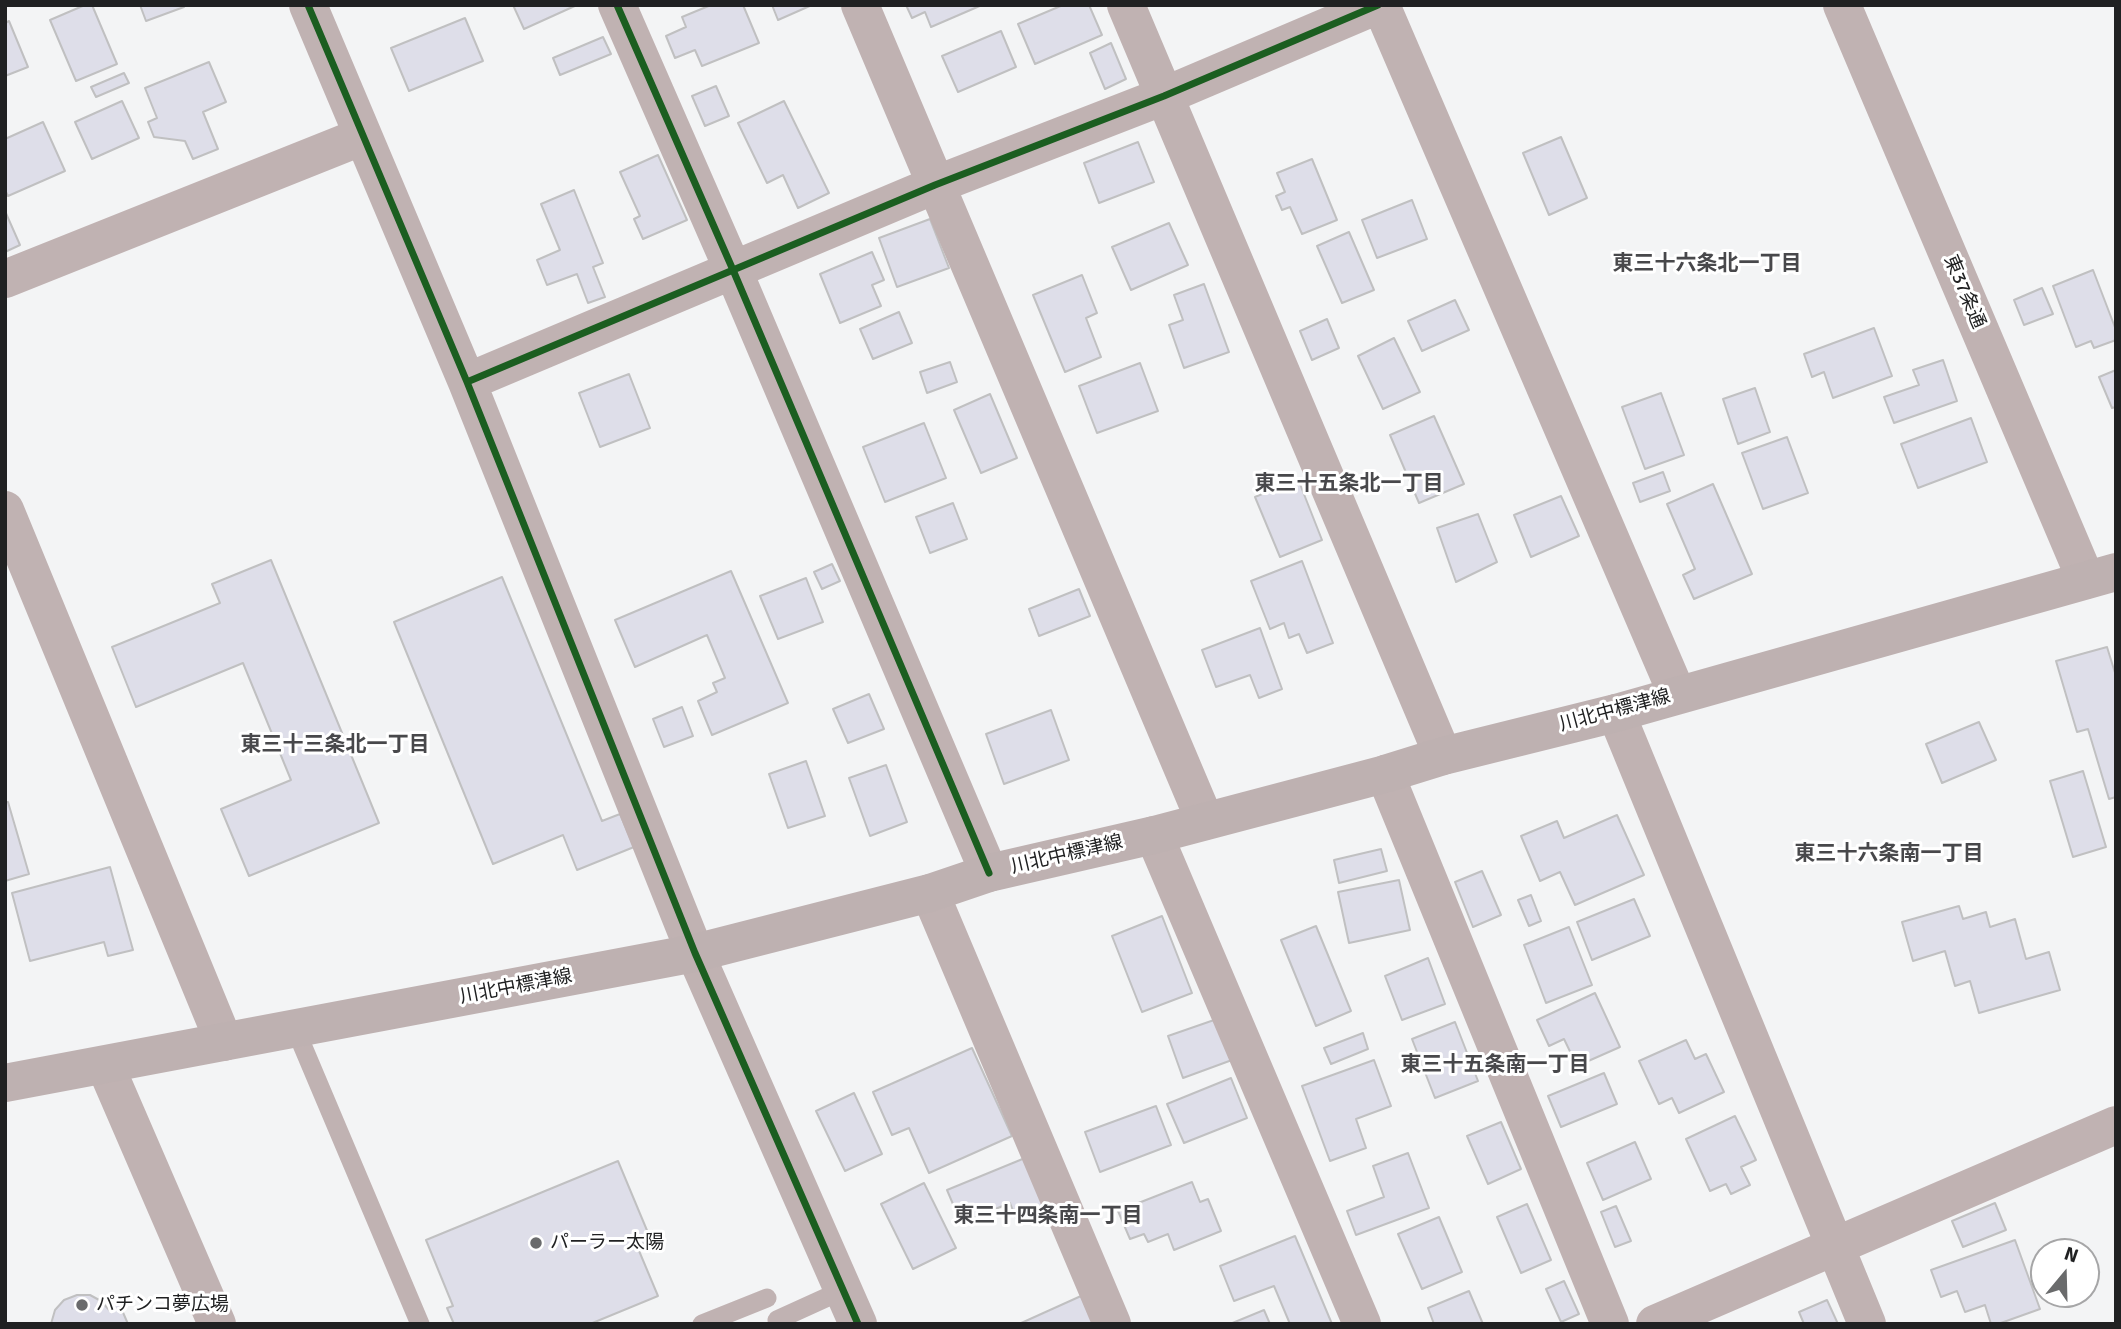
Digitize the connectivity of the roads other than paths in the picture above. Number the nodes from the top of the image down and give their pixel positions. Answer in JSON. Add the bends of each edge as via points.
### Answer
{"nodes":[{"id":1,"x":308,"y":5,"type":"edge"},
{"id":2,"x":617,"y":5,"type":"edge"},
{"id":3,"x":860,"y":5,"type":"edge"},
{"id":4,"x":1126,"y":5,"type":"edge"},
{"id":5,"x":1379,"y":5,"type":"edge"},
{"id":6,"x":1842,"y":5,"type":"edge"},
{"id":7,"x":1164,"y":96,"type":"junction"},
{"id":8,"x":363,"y":136,"type":"junction"},
{"id":9,"x":935,"y":185,"type":"junction"},
{"id":10,"x":733,"y":270,"type":"junction"},
{"id":11,"x":5,"y":279,"type":"edge"},
{"id":12,"x":467,"y":382,"type":"junction"},
{"id":13,"x":5,"y":510,"type":"edge"},
{"id":14,"x":18,"y":571,"type":"edge"},
{"id":15,"x":2101,"y":576,"type":"edge"},
{"id":16,"x":1676,"y":694,"type":"junction"},
{"id":17,"x":1616,"y":713,"type":"junction"},
{"id":18,"x":1443,"y":756,"type":"junction"},
{"id":19,"x":1385,"y":774,"type":"junction"},
{"id":20,"x":1205,"y":821,"type":"junction"},
{"id":21,"x":1154,"y":835,"type":"junction"},
{"id":22,"x":989,"y":873,"type":"junction"},
{"id":23,"x":930,"y":893,"type":"junction"},
{"id":24,"x":695,"y":953,"type":"junction"},
{"id":25,"x":295,"y":1028,"type":"junction"},
{"id":26,"x":224,"y":1042,"type":"junction"},
{"id":27,"x":105,"y":1065,"type":"junction"},
{"id":28,"x":5,"y":1083,"type":"edge"},
{"id":29,"x":2116,"y":1125,"type":"edge"},
{"id":30,"x":1836,"y":1247,"type":"junction"},
{"id":31,"x":767,"y":1298,"type":"dead end"},
{"id":32,"x":851,"y":1307,"type":"edge"},
{"id":33,"x":777,"y":1320,"type":"dead end"},
{"id":34,"x":217,"y":1324,"type":"edge"},
{"id":35,"x":420,"y":1324,"type":"edge"},
{"id":36,"x":702,"y":1324,"type":"edge"},
{"id":37,"x":1112,"y":1324,"type":"edge"},
{"id":38,"x":1362,"y":1324,"type":"edge"},
{"id":39,"x":1610,"y":1324,"type":"edge"},
{"id":40,"x":1656,"y":1324,"type":"edge"},
{"id":41,"x":1867,"y":1324,"type":"edge"}],
"edges":[{"from":1,"to":8,"type":"street"},
{"from":2,"to":10,"type":"street"},
{"from":3,"to":9,"type":"street"},
{"from":4,"to":7,"type":"street"},
{"from":5,"to":7,"type":"street"},
{"from":5,"to":16,"type":"street"},
{"from":6,"to":15,"type":"street","name":"東37条通"},
{"from":7,"to":9,"type":"street"},
{"from":7,"to":18,"type":"street"},
{"from":8,"to":11,"type":"street"},
{"from":8,"to":12,"type":"street"},
{"from":9,"to":10,"type":"street"},
{"from":9,"to":20,"type":"street"},
{"from":10,"to":12,"type":"street"},
{"from":10,"to":22,"type":"street"},
{"from":12,"to":24,"type":"street"},
{"from":13,"to":14,"type":"street"},
{"from":14,"to":26,"type":"street"},
{"from":15,"to":16,"type":"main road","name":"川北中標津線"},
{"from":16,"to":17,"type":"main road","name":"川北中標津線"},
{"from":17,"to":18,"type":"main road","name":"川北中標津線"},
{"from":17,"to":30,"type":"street"},
{"from":18,"to":19,"type":"main road","name":"川北中標津線"},
{"from":19,"to":20,"type":"main road","name":"川北中標津線"},
{"from":19,"to":39,"type":"street"},
{"from":20,"to":21,"type":"main road","name":"川北中標津線"},
{"from":21,"to":22,"type":"main road","name":"川北中標津線"},
{"from":21,"to":38,"type":"street"},
{"from":22,"to":23,"type":"main road","name":"川北中標津線"},
{"from":23,"to":24,"type":"main road","name":"川北中標津線"},
{"from":23,"to":37,"type":"street"},
{"from":24,"to":25,"type":"main road","name":"川北中標津線"},
{"from":24,"to":32,"type":"street"},
{"from":25,"to":26,"type":"main road","name":"川北中標津線"},
{"from":25,"to":35,"type":"lane"},
{"from":26,"to":27,"type":"main road","name":"川北中標津線"},
{"from":27,"to":28,"type":"main road","name":"川北中標津線"},
{"from":27,"to":34,"type":"street"},
{"from":29,"to":30,"type":"street"},
{"from":30,"to":40,"type":"street"},
{"from":30,"to":41,"type":"street"},
{"from":31,"to":36,"type":"lane"},
{"from":32,"to":33,"type":"lane"}]}
